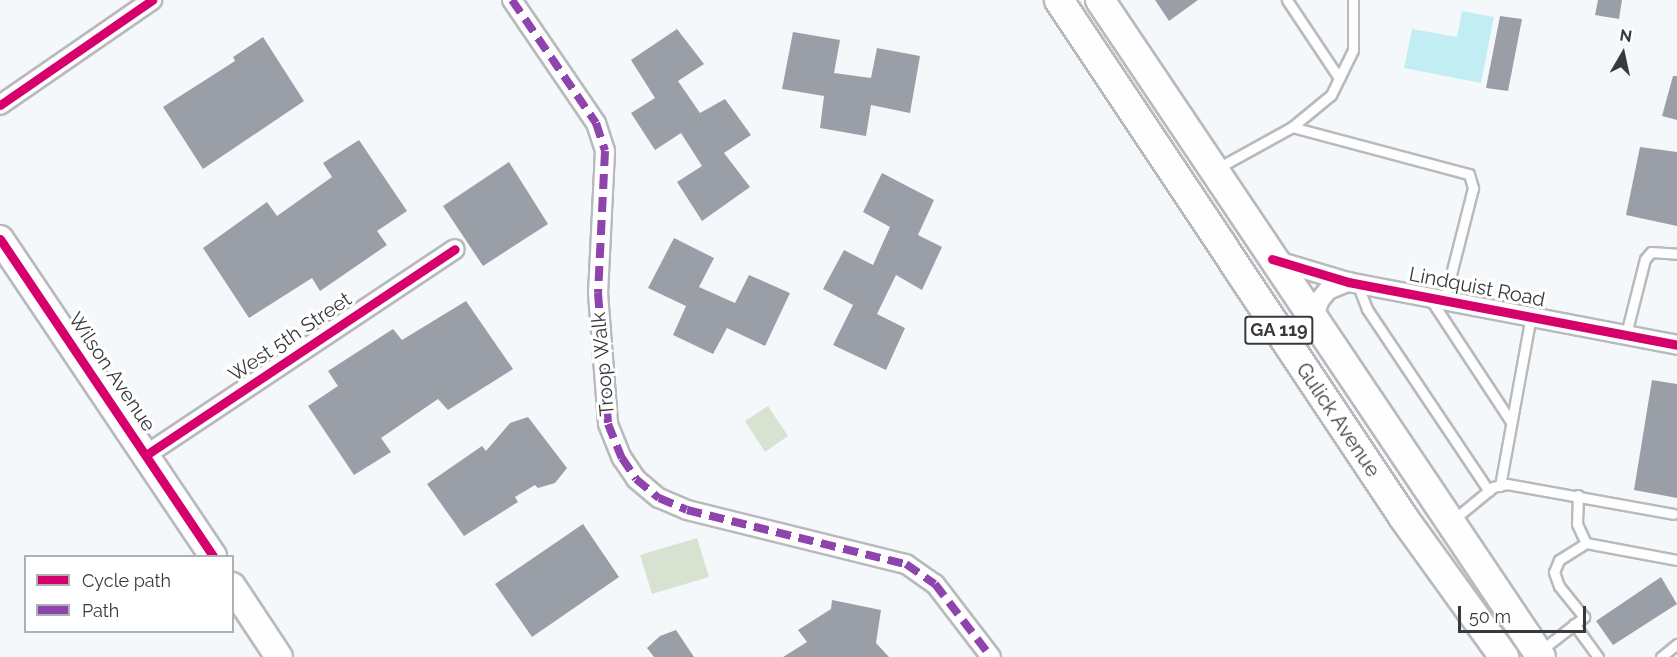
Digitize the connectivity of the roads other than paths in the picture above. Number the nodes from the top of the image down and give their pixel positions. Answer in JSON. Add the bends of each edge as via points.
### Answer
{"nodes":[{"id":1,"x":152,"y":0,"type":"edge"},
{"id":2,"x":512,"y":0,"type":"edge"},
{"id":3,"x":1059,"y":0,"type":"edge"},
{"id":4,"x":1100,"y":0,"type":"edge"},
{"id":5,"x":1287,"y":0,"type":"edge"},
{"id":6,"x":1353,"y":0,"type":"edge"},
{"id":7,"x":1339,"y":78,"type":"junction"},
{"id":8,"x":0,"y":105,"type":"edge"},
{"id":9,"x":1292,"y":127,"type":"junction"},
{"id":10,"x":1212,"y":171,"type":"junction"},
{"id":11,"x":0,"y":239,"type":"edge"},
{"id":12,"x":455,"y":249,"type":"dead end"},
{"id":13,"x":1677,"y":254,"type":"edge"},
{"id":14,"x":1272,"y":259,"type":"junction"},
{"id":15,"x":1353,"y":283,"type":"junction"},
{"id":16,"x":1436,"y":297,"type":"junction"},
{"id":17,"x":1531,"y":315,"type":"junction"},
{"id":18,"x":1313,"y":320,"type":"junction"},
{"id":19,"x":1626,"y":334,"type":"junction"},
{"id":20,"x":1677,"y":345,"type":"edge"},
{"id":21,"x":1511,"y":422,"type":"junction"},
{"id":22,"x":146,"y":455,"type":"junction"},
{"id":23,"x":1500,"y":486,"type":"junction"},
{"id":24,"x":1489,"y":491,"type":"junction"},
{"id":25,"x":1578,"y":495,"type":"junction"},
{"id":26,"x":1673,"y":514,"type":"dead end"},
{"id":27,"x":1449,"y":523,"type":"junction"},
{"id":28,"x":1586,"y":543,"type":"junction"},
{"id":29,"x":212,"y":555,"type":"edge"},
{"id":30,"x":1677,"y":560,"type":"edge"},
{"id":31,"x":234,"y":589,"type":"edge"},
{"id":32,"x":1574,"y":624,"type":"junction"},
{"id":33,"x":1677,"y":644,"type":"edge"},
{"id":34,"x":1540,"y":655,"type":"edge"},
{"id":35,"x":279,"y":657,"type":"edge"},
{"id":36,"x":991,"y":657,"type":"edge"},
{"id":37,"x":1504,"y":657,"type":"edge"},
{"id":38,"x":1598,"y":657,"type":"edge"},
{"id":39,"x":1661,"y":657,"type":"edge"}],
"edges":[{"from":1,"to":8,"type":"street"},
{"from":2,"to":36,"type":"street","name":"Troop Walk","via":[[596,123],[605,151],[598,293],[608,424],[636,479],[659,498],[687,510],[906,564],[935,584]]},
{"from":3,"to":37,"type":"main road","name":"Gulick Avenue","number":"GA 119","via":[[1401,514]]},
{"from":4,"to":10,"type":"main road","name":"Gulick Avenue","number":"GA 119"},
{"from":5,"to":7,"type":"lane"},
{"from":6,"to":7,"type":"lane","via":[[1353,50]]},
{"from":7,"to":9,"type":"lane","via":[[1331,95]]},
{"from":9,"to":10,"type":"lane"},
{"from":9,"to":16,"type":"lane","via":[[1469,174],[1473,188]]},
{"from":10,"to":14,"type":"main road","name":"Gulick Avenue","number":"GA 119"},
{"from":11,"to":22,"type":"street","name":"Wilson Avenue"},
{"from":12,"to":22,"type":"street","name":"West 5th Street"},
{"from":13,"to":19,"type":"lane","via":[[1651,252],[1645,259]]},
{"from":14,"to":15,"type":"street","name":"Lindquist Road"},
{"from":14,"to":18,"type":"main road","name":"Gulick Avenue","number":"GA 119"},
{"from":15,"to":16,"type":"street","name":"Lindquist Road"},
{"from":15,"to":18,"type":"street","via":[[1328,290],[1318,301]]},
{"from":15,"to":24,"type":"lane"},
{"from":16,"to":17,"type":"street","name":"Lindquist Road"},
{"from":16,"to":21,"type":"lane"},
{"from":17,"to":19,"type":"street","name":"Lindquist Road"},
{"from":17,"to":21,"type":"lane"},
{"from":18,"to":27,"type":"main road","name":"Gulick Avenue","number":"GA 119"},
{"from":19,"to":20,"type":"street","name":"Lindquist Road"},
{"from":21,"to":23,"type":"lane"},
{"from":22,"to":29,"type":"street","name":"Wilson Avenue"},
{"from":23,"to":24,"type":"lane"},
{"from":23,"to":25,"type":"lane","via":[[1528,485]]},
{"from":24,"to":27,"type":"lane"},
{"from":25,"to":26,"type":"lane"},
{"from":25,"to":28,"type":"lane","via":[[1577,524]]},
{"from":27,"to":34,"type":"main road","name":"Gulick Avenue","number":"GA 119"},
{"from":28,"to":30,"type":"lane"},
{"from":28,"to":32,"type":"lane","via":[[1559,560],[1554,572],[1558,586],[1584,617]]},
{"from":31,"to":35,"type":"street"},
{"from":32,"to":34,"type":"lane"},
{"from":32,"to":38,"type":"lane"},
{"from":33,"to":39,"type":"lane"}]}
